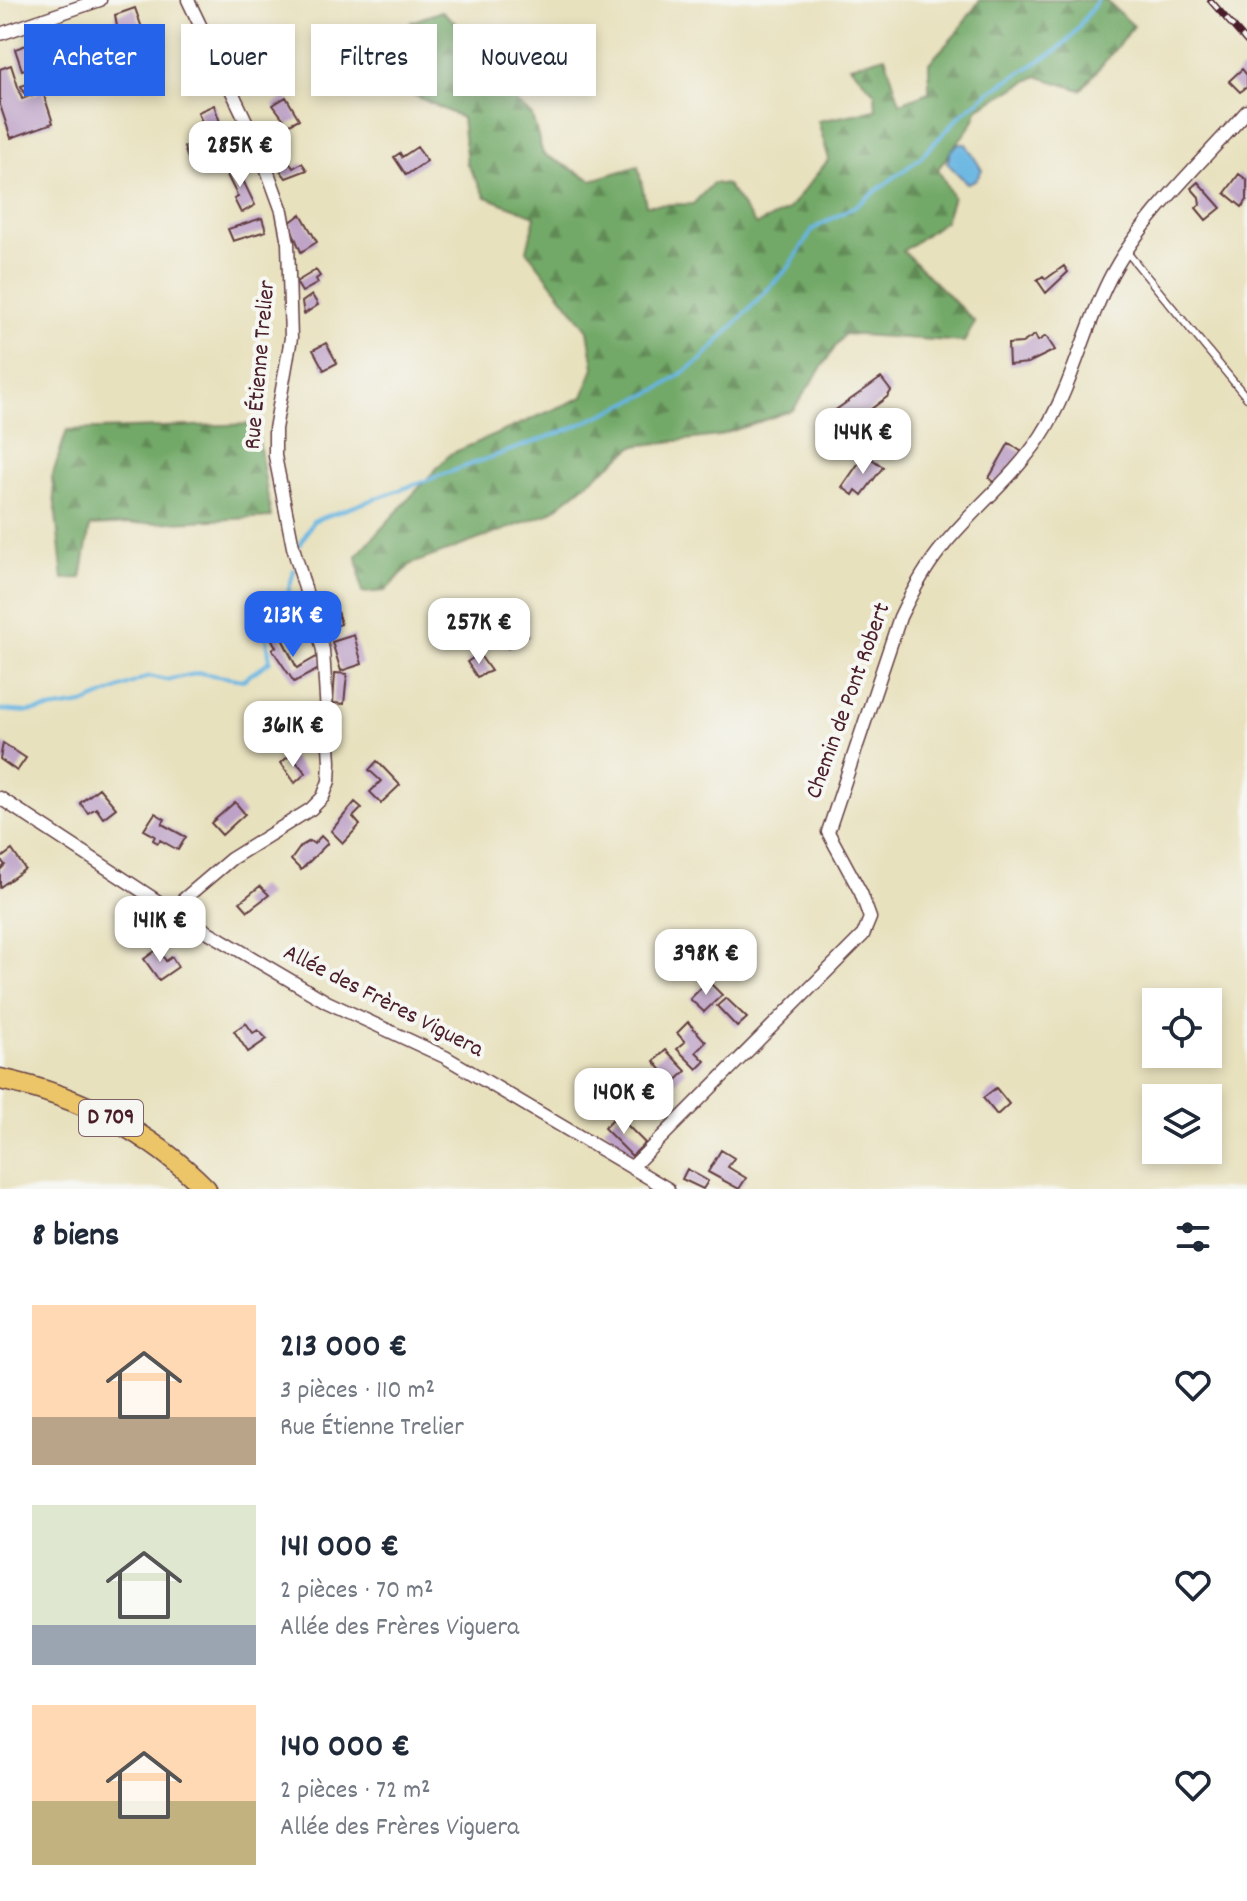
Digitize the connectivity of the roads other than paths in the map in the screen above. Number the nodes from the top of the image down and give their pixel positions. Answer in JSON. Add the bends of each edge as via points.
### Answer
{"nodes":[{"id":1,"x":100,"y":0,"type":"edge"},
{"id":2,"x":188,"y":0,"type":"edge"},
{"id":3,"x":0,"y":34,"type":"edge"},
{"id":4,"x":1247,"y":111,"type":"edge"},
{"id":5,"x":1126,"y":251,"type":"junction"},
{"id":6,"x":1247,"y":398,"type":"edge"},
{"id":7,"x":0,"y":798,"type":"edge"},
{"id":8,"x":171,"y":910,"type":"junction"},
{"id":9,"x":0,"y":1079,"type":"edge"},
{"id":10,"x":632,"y":1167,"type":"junction"},
{"id":11,"x":206,"y":1189,"type":"edge"},
{"id":12,"x":668,"y":1189,"type":"edge"}],
"edges":[{"from":1,"to":3,"type":"street"},
{"from":2,"to":8,"type":"street","name":"Rue Étienne Trelier","via":[[259,148],[288,243],[291,338],[275,456],[293,547],[323,650],[330,762],[323,797],[311,809],[231,859]]},
{"from":4,"to":5,"type":"street","name":"Chemin de Pont Robert"},
{"from":5,"to":6,"type":"lane"},
{"from":5,"to":10,"type":"street","name":"Chemin de Pont Robert","via":[[1088,321],[1062,395],[1041,435],[943,545],[900,617],[828,832],[870,918],[863,935]]},
{"from":7,"to":8,"type":"street","name":"Allée des Frères Viguera"},
{"from":8,"to":10,"type":"street","name":"Allée des Frères Viguera","via":[[327,1002],[445,1057]]},
{"from":9,"to":11,"type":"main road","number":"D 709","via":[[44,1088],[94,1108],[149,1140]]},
{"from":10,"to":12,"type":"street","name":"Allée des Frères Viguera"}]}
